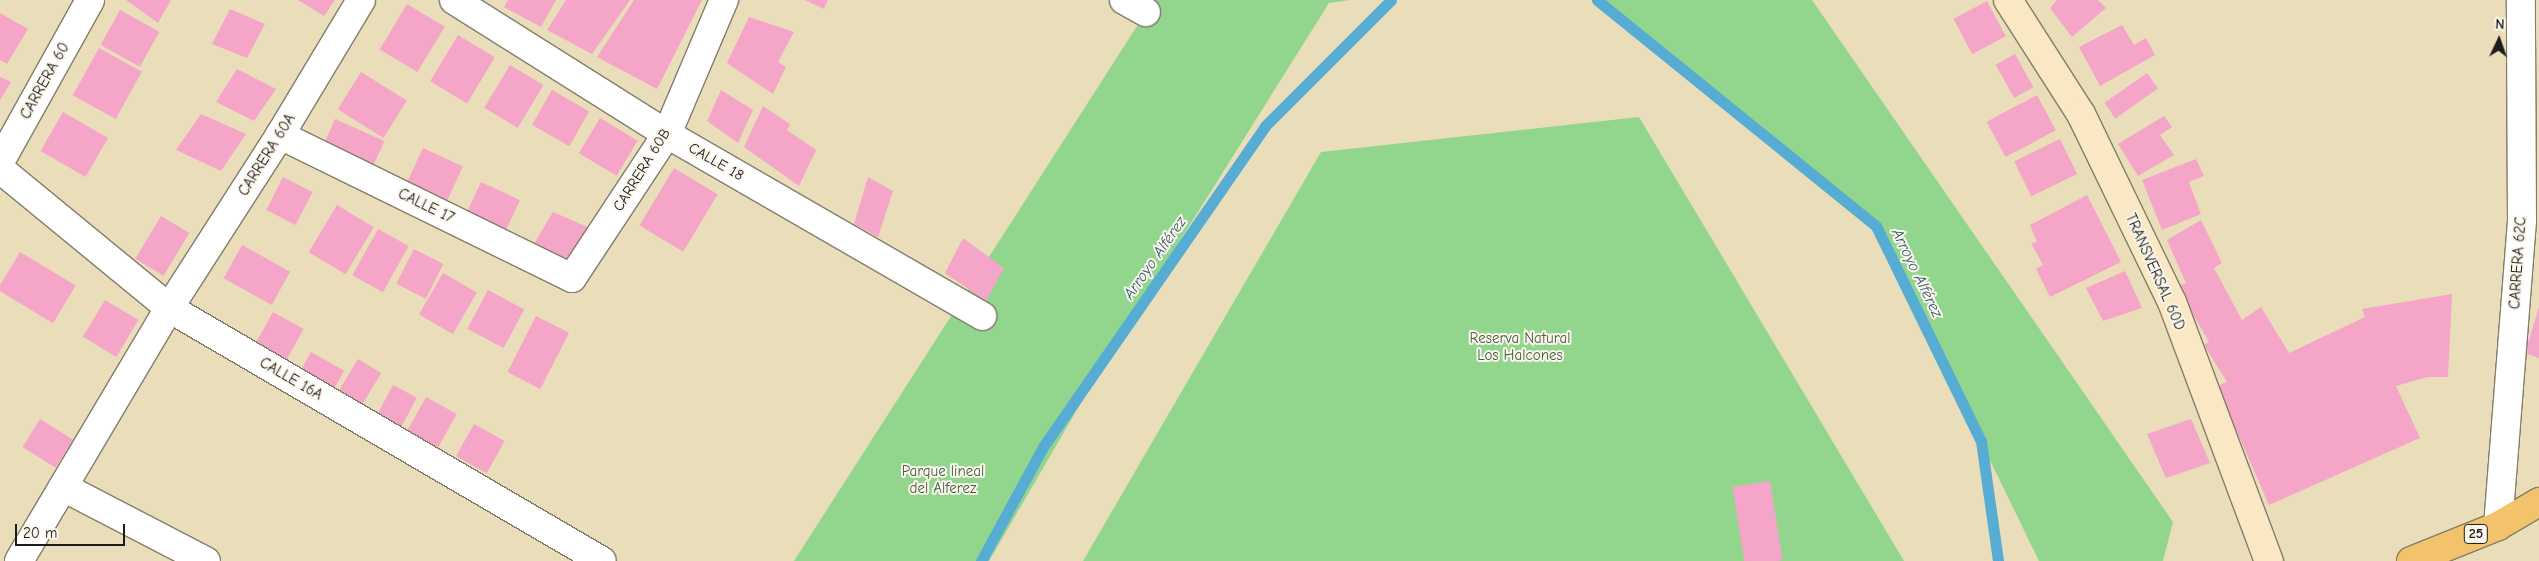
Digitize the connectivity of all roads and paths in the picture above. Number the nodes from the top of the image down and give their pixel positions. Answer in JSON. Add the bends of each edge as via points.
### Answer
{"nodes":[{"id":1,"x":90,"y":0,"type":"edge"},
{"id":2,"x":361,"y":0,"type":"edge"},
{"id":3,"x":454,"y":0,"type":"edge"},
{"id":4,"x":724,"y":0,"type":"edge"},
{"id":5,"x":2008,"y":0,"type":"edge"},
{"id":6,"x":2521,"y":0,"type":"edge"},
{"id":7,"x":667,"y":134,"type":"junction"},
{"id":8,"x":280,"y":135,"type":"junction"},
{"id":9,"x":0,"y":162,"type":"edge"},
{"id":10,"x":0,"y":169,"type":"edge"},
{"id":11,"x":572,"y":278,"type":"joint"},
{"id":12,"x":169,"y":308,"type":"junction"},
{"id":13,"x":982,"y":316,"type":"dead end"},
{"id":14,"x":63,"y":487,"type":"junction"},
{"id":15,"x":2539,"y":502,"type":"edge"},
{"id":16,"x":2498,"y":526,"type":"junction"},
{"id":17,"x":19,"y":561,"type":"edge"},
{"id":18,"x":206,"y":561,"type":"edge"},
{"id":19,"x":602,"y":561,"type":"edge"},
{"id":20,"x":2269,"y":561,"type":"edge"},
{"id":21,"x":2411,"y":561,"type":"edge"}],
"edges":[{"from":1,"to":9,"type":"street","name":"CARRERA 60"},
{"from":2,"to":8,"type":"street","name":"CARRERA 60A"},
{"from":3,"to":7,"type":"street","name":"CALLE 18"},
{"from":4,"to":7,"type":"street","name":"CARRERA 60B"},
{"from":5,"to":20,"type":"street","name":"TRANSVERSAL 60D","via":[[2081,114],[2172,302]]},
{"from":6,"to":16,"type":"street","name":"CARRERA 62C","via":[[2522,221]]},
{"from":7,"to":11,"type":"street","name":"CARRERA 60B"},
{"from":7,"to":13,"type":"street","name":"CALLE 18"},
{"from":8,"to":11,"type":"street","name":"CALLE 17"},
{"from":8,"to":12,"type":"street","name":"CARRERA 60A"},
{"from":10,"to":12,"type":"street","name":"CALLE 16A"},
{"from":12,"to":14,"type":"street","name":"CARRERA 60A"},
{"from":12,"to":19,"type":"street","name":"CALLE 16A"},
{"from":14,"to":17,"type":"street","name":"CARRERA 60A"},
{"from":14,"to":18,"type":"street"},
{"from":15,"to":16,"type":"main road","number":"25"},
{"from":16,"to":21,"type":"main road","number":"25"}]}
